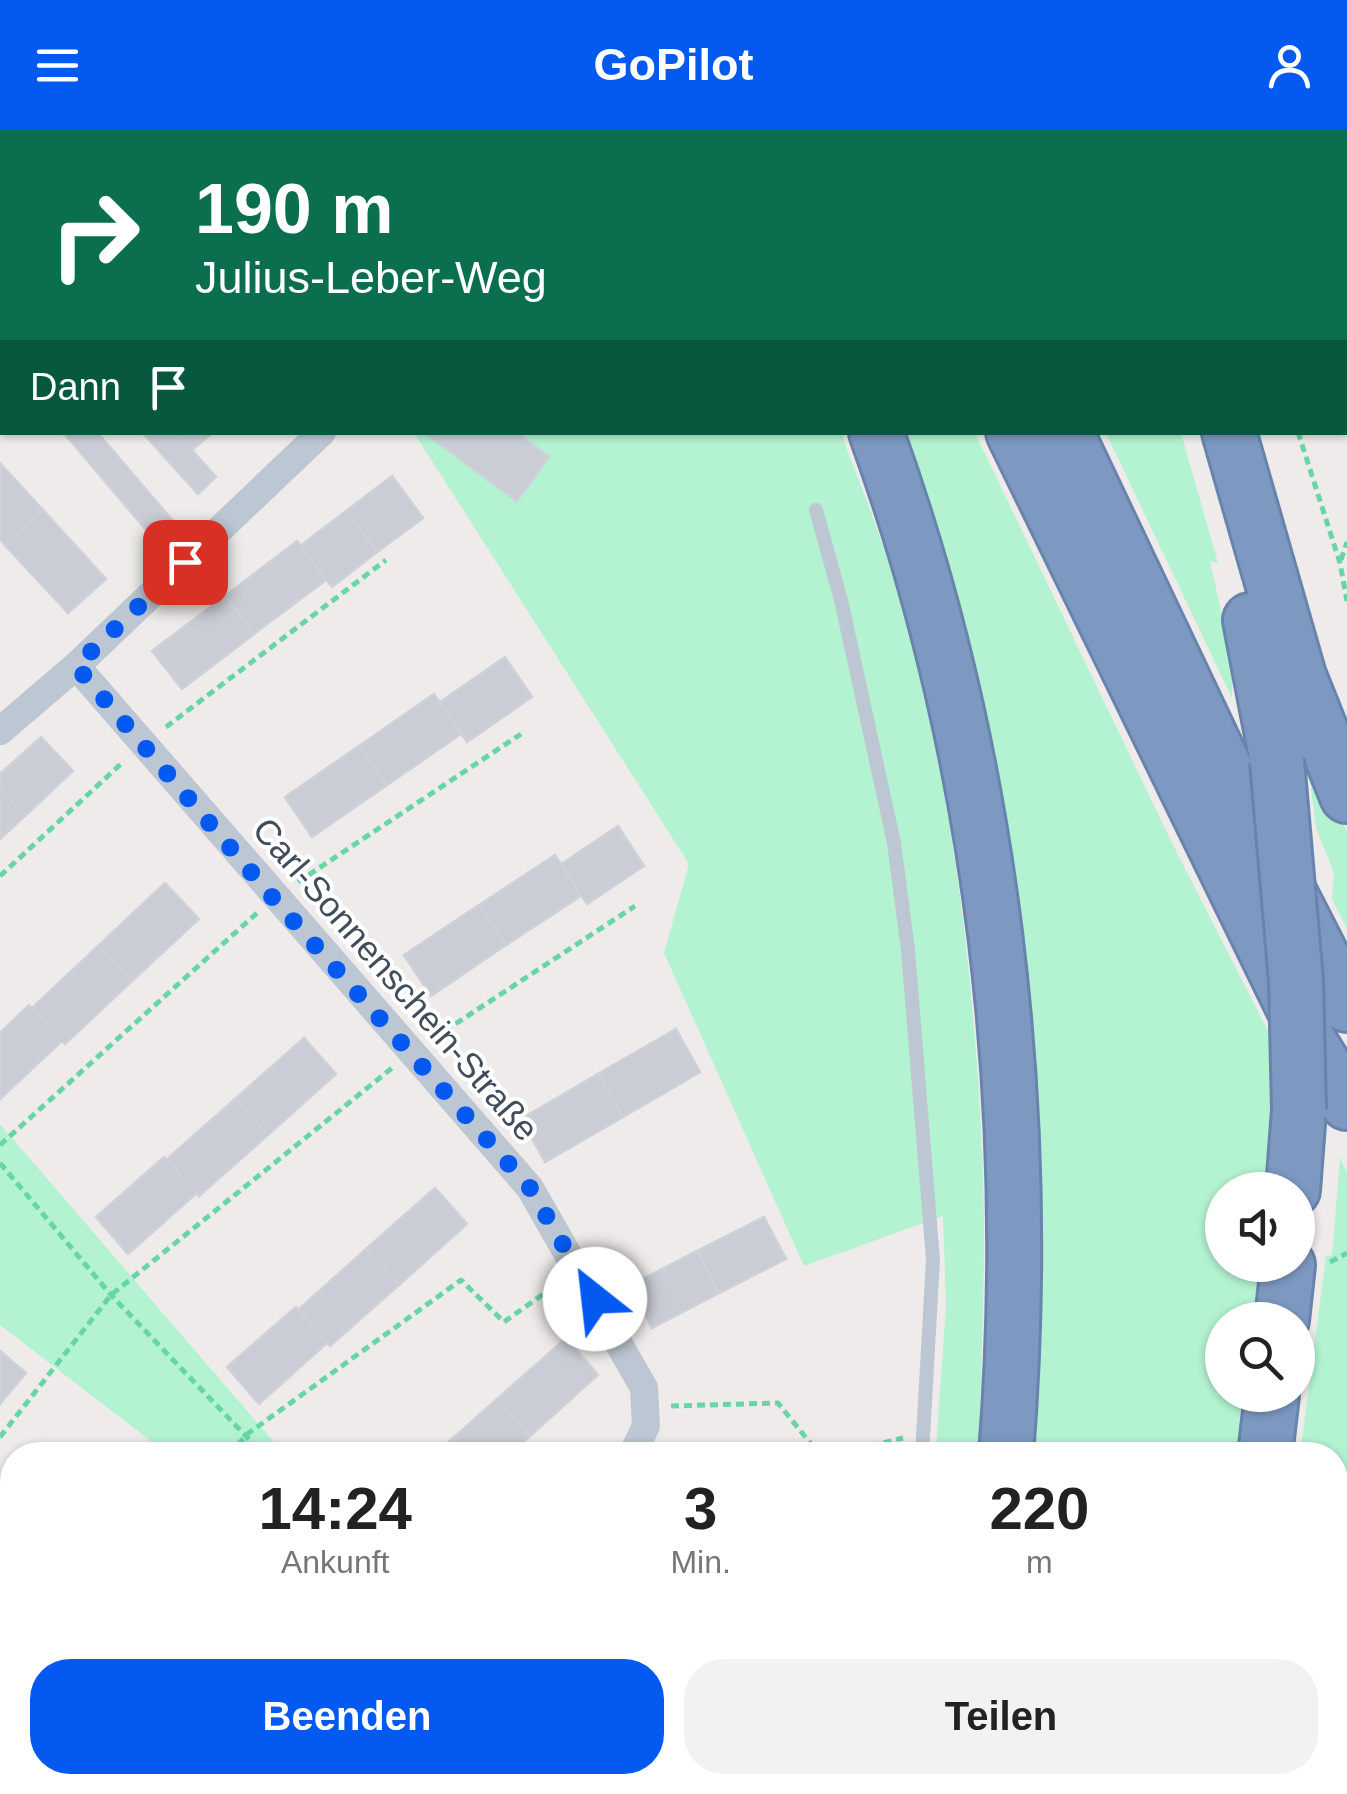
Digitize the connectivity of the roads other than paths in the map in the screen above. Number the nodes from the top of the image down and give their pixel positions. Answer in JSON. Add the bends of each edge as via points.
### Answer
{"nodes":[{"id":1,"x":319,"y":435,"type":"edge"},
{"id":2,"x":877,"y":435,"type":"edge"},
{"id":3,"x":1013,"y":435,"type":"edge"},
{"id":4,"x":1067,"y":435,"type":"edge"},
{"id":5,"x":1205,"y":435,"type":"edge"},
{"id":6,"x":1230,"y":435,"type":"edge"},
{"id":7,"x":816,"y":510,"type":"dead end"},
{"id":8,"x":76,"y":666,"type":"junction"},
{"id":9,"x":0,"y":731,"type":"edge"},
{"id":10,"x":1347,"y":796,"type":"edge"},
{"id":11,"x":1347,"y":1005,"type":"edge"},
{"id":12,"x":1323,"y":1107,"type":"edge"},
{"id":13,"x":1300,"y":1172,"type":"edge"},
{"id":14,"x":1270,"y":1412,"type":"edge"},
{"id":15,"x":638,"y":1442,"type":"edge"},
{"id":16,"x":924,"y":1442,"type":"edge"},
{"id":17,"x":1007,"y":1442,"type":"edge"},
{"id":18,"x":1267,"y":1442,"type":"edge"}],
"edges":[{"from":1,"to":8,"type":"street"},
{"from":2,"to":17,"type":"highway","via":[[940,634],[994,930],[1012,1153]]},
{"from":3,"to":12,"type":"highway","via":[[1293,1008]]},
{"from":4,"to":11,"type":"highway"},
{"from":5,"to":12,"type":"highway","bridge":true,"via":[[1277,760],[1294,962]]},
{"from":6,"to":10,"type":"highway","via":[[1298,676]]},
{"from":7,"to":16,"type":"lane","via":[[894,843],[908,950],[933,1260]]},
{"from":8,"to":9,"type":"street"},
{"from":8,"to":15,"type":"street","name":"Carl-Sonnenschein-Straße","via":[[530,1188],[644,1388],[646,1426]]},
{"from":12,"to":13,"type":"highway"},
{"from":14,"to":18,"type":"highway"}]}
